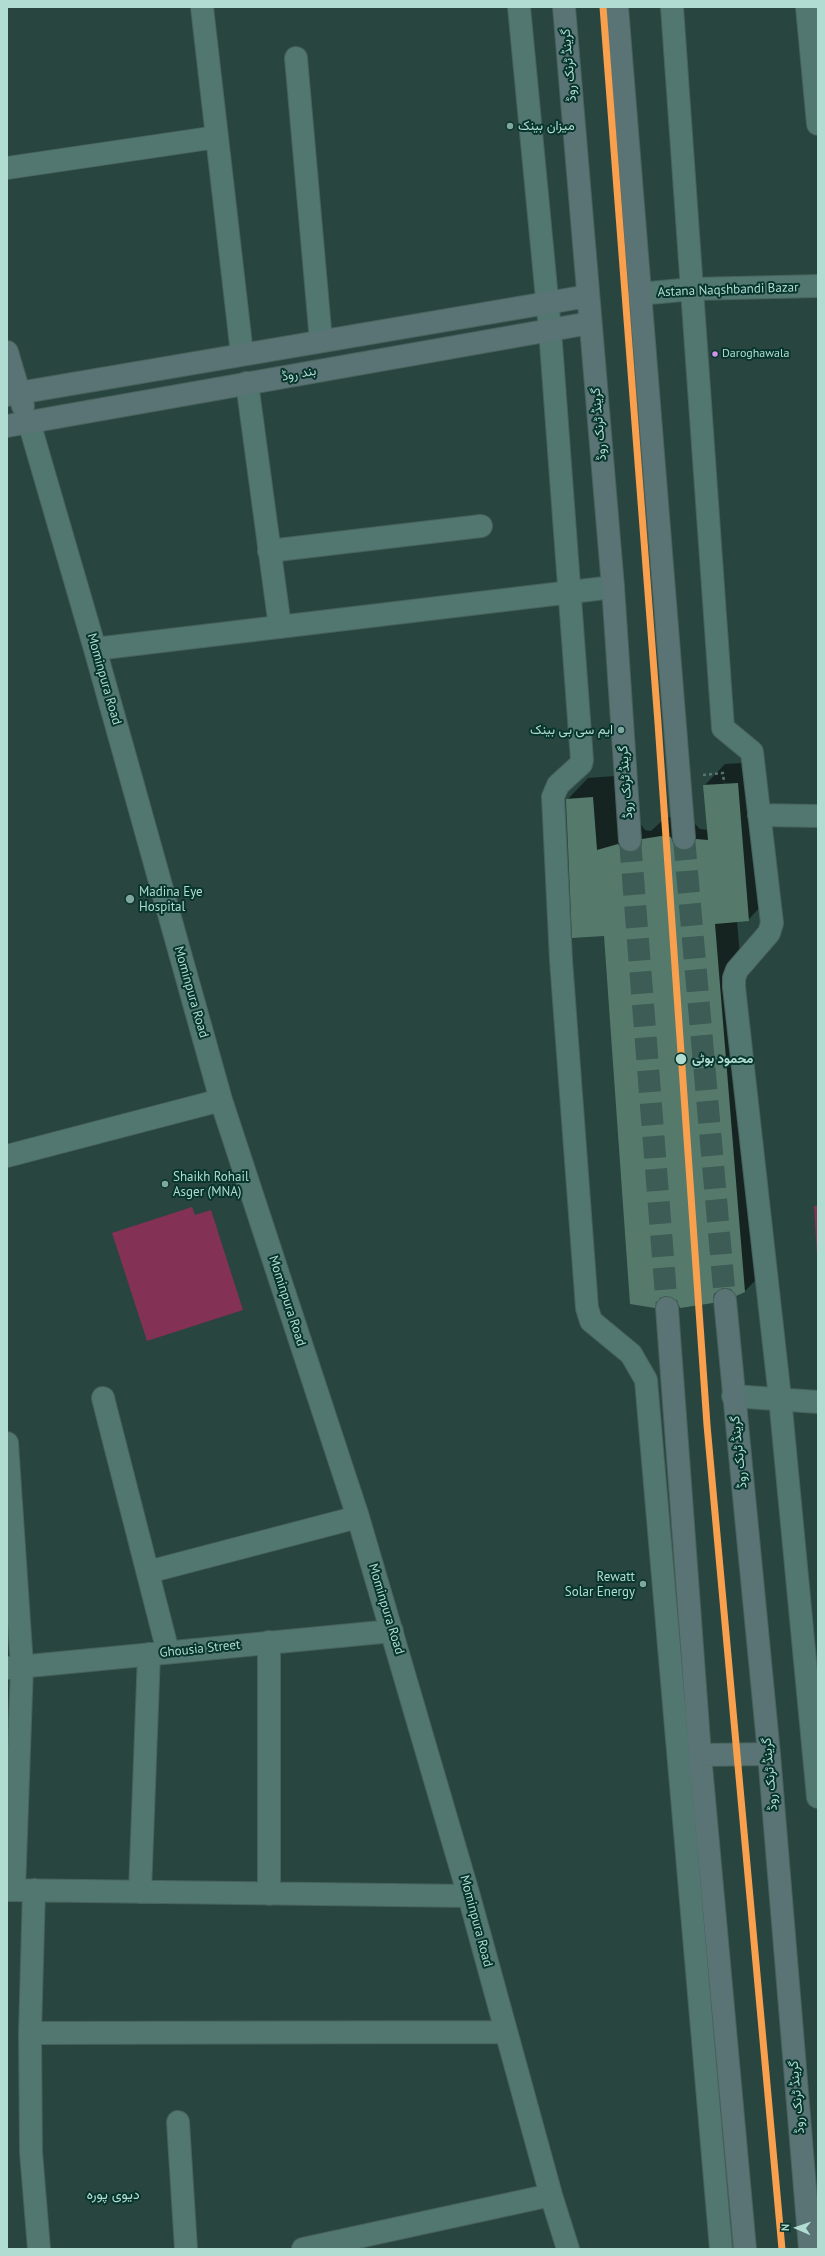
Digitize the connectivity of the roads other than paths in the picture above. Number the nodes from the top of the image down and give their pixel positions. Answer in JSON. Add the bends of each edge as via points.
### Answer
{"nodes":[{"id":1,"x":202,"y":7,"type":"edge"},
{"id":2,"x":520,"y":7,"type":"edge"},
{"id":3,"x":564,"y":7,"type":"edge"},
{"id":4,"x":617,"y":7,"type":"edge"},
{"id":5,"x":672,"y":7,"type":"edge"},
{"id":6,"x":807,"y":7,"type":"edge"},
{"id":7,"x":296,"y":58,"type":"dead end"},
{"id":8,"x":818,"y":124,"type":"edge"},
{"id":9,"x":217,"y":137,"type":"junction"},
{"id":10,"x":7,"y":168,"type":"edge"},
{"id":11,"x":818,"y":286,"type":"edge"},
{"id":12,"x":693,"y":288,"type":"junction"},
{"id":13,"x":639,"y":294,"type":"junction"},
{"id":14,"x":588,"y":296,"type":"junction"},
{"id":15,"x":547,"y":302,"type":"junction"},
{"id":16,"x":590,"y":323,"type":"junction"},
{"id":17,"x":550,"y":330,"type":"junction"},
{"id":18,"x":321,"y":341,"type":"junction"},
{"id":19,"x":7,"y":352,"type":"edge"},
{"id":20,"x":242,"y":354,"type":"junction"},
{"id":21,"x":247,"y":383,"type":"junction"},
{"id":22,"x":13,"y":394,"type":"edge"},
{"id":23,"x":29,"y":422,"type":"junction"},
{"id":24,"x":7,"y":426,"type":"edge"},
{"id":25,"x":481,"y":526,"type":"dead end"},
{"id":26,"x":269,"y":551,"type":"junction"},
{"id":27,"x":613,"y":587,"type":"junction"},
{"id":28,"x":571,"y":594,"type":"junction"},
{"id":29,"x":280,"y":627,"type":"junction"},
{"id":30,"x":96,"y":649,"type":"junction"},
{"id":31,"x":759,"y":815,"type":"junction"},
{"id":32,"x":818,"y":816,"type":"edge"},
{"id":33,"x":684,"y":838,"type":"tunnel mouth"},
{"id":34,"x":630,"y":840,"type":"tunnel mouth"},
{"id":35,"x":221,"y":1100,"type":"junction"},
{"id":36,"x":7,"y":1156,"type":"edge"},
{"id":37,"x":725,"y":1300,"type":"tunnel mouth"},
{"id":38,"x":667,"y":1308,"type":"tunnel mouth"},
{"id":39,"x":733,"y":1396,"type":"junction"},
{"id":40,"x":103,"y":1398,"type":"dead end"},
{"id":41,"x":780,"y":1398,"type":"junction"},
{"id":42,"x":818,"y":1402,"type":"edge"},
{"id":43,"x":7,"y":1443,"type":"edge"},
{"id":44,"x":358,"y":1517,"type":"junction"},
{"id":45,"x":148,"y":1572,"type":"junction"},
{"id":46,"x":392,"y":1630,"type":"junction"},
{"id":47,"x":269,"y":1642,"type":"junction"},
{"id":48,"x":159,"y":1653,"type":"junction"},
{"id":49,"x":15,"y":1667,"type":"edge"},
{"id":50,"x":769,"y":1754,"type":"junction"},
{"id":51,"x":700,"y":1755,"type":"junction"},
{"id":52,"x":818,"y":1797,"type":"edge"},
{"id":53,"x":18,"y":1890,"type":"edge"},
{"id":54,"x":140,"y":1892,"type":"junction"},
{"id":55,"x":269,"y":1894,"type":"junction"},
{"id":56,"x":469,"y":1896,"type":"junction"},
{"id":57,"x":505,"y":2032,"type":"junction"},
{"id":58,"x":30,"y":2033,"type":"junction"},
{"id":59,"x":178,"y":2122,"type":"dead end"},
{"id":60,"x":551,"y":2195,"type":"junction"},
{"id":61,"x":39,"y":2249,"type":"edge"},
{"id":62,"x":186,"y":2249,"type":"edge"},
{"id":63,"x":303,"y":2249,"type":"edge"},
{"id":64,"x":568,"y":2249,"type":"edge"},
{"id":65,"x":721,"y":2249,"type":"edge"},
{"id":66,"x":745,"y":2249,"type":"edge"},
{"id":67,"x":810,"y":2249,"type":"edge"}],
"edges":[{"from":1,"to":9,"type":"street"},
{"from":2,"to":15,"type":"street"},
{"from":3,"to":14,"type":"main road","name":"گرینڈ ٹرنک روڈ"},
{"from":4,"to":13,"type":"main road"},
{"from":5,"to":12,"type":"street"},
{"from":6,"to":8,"type":"street"},
{"from":7,"to":18,"type":"street"},
{"from":9,"to":10,"type":"street"},
{"from":9,"to":20,"type":"street"},
{"from":11,"to":12,"type":"street","name":"Astana Naqshbandi Bazar"},
{"from":12,"to":13,"type":"street","name":"Astana Naqshbandi Bazar"},
{"from":12,"to":31,"type":"street","via":[[723,728],[752,752]]},
{"from":13,"to":33,"type":"main road"},
{"from":14,"to":15,"type":"main road"},
{"from":14,"to":16,"type":"main road","name":"گرینڈ ٹرنک روڈ"},
{"from":15,"to":17,"type":"street"},
{"from":15,"to":18,"type":"main road"},
{"from":16,"to":17,"type":"main road","name":"بند روڈ"},
{"from":16,"to":27,"type":"main road","name":"گرینڈ ٹرنک روڈ"},
{"from":17,"to":21,"type":"main road","name":"بند روڈ"},
{"from":17,"to":28,"type":"street"},
{"from":18,"to":20,"type":"main road"},
{"from":19,"to":22,"type":"main road","name":"Mominpura Road"},
{"from":20,"to":22,"type":"main road"},
{"from":21,"to":23,"type":"main road","name":"بند روڈ"},
{"from":21,"to":26,"type":"street"},
{"from":22,"to":23,"type":"main road","name":"Mominpura Road"},
{"from":23,"to":24,"type":"main road","name":"بند روڈ"},
{"from":23,"to":30,"type":"street","name":"Mominpura Road"},
{"from":25,"to":26,"type":"street"},
{"from":26,"to":29,"type":"street"},
{"from":27,"to":28,"type":"street"},
{"from":27,"to":34,"type":"main road","name":"گرینڈ ٹرنک روڈ"},
{"from":28,"to":29,"type":"street"},
{"from":28,"to":65,"type":"street","via":[[582,760],[558,785],[553,797],[561,960],[587,1308],[591,1320],[631,1354],[646,1380]]},
{"from":29,"to":30,"type":"street"},
{"from":30,"to":35,"type":"street","name":"Mominpura Road"},
{"from":31,"to":32,"type":"street"},
{"from":31,"to":41,"type":"street","via":[[771,928],[737,970],[734,987]]},
{"from":35,"to":36,"type":"street"},
{"from":35,"to":44,"type":"street","name":"Mominpura Road"},
{"from":37,"to":39,"type":"main road","name":"گرینڈ ٹرنک روڈ"},
{"from":38,"to":51,"type":"main road"},
{"from":39,"to":41,"type":"street"},
{"from":39,"to":50,"type":"main road","name":"گرینڈ ٹرنک روڈ"},
{"from":40,"to":45,"type":"street"},
{"from":41,"to":42,"type":"street"},
{"from":41,"to":52,"type":"street"},
{"from":43,"to":49,"type":"street"},
{"from":44,"to":45,"type":"street"},
{"from":44,"to":46,"type":"street","name":"Mominpura Road"},
{"from":45,"to":48,"type":"street"},
{"from":46,"to":47,"type":"street","name":"Ghousia Street"},
{"from":46,"to":56,"type":"street","name":"Mominpura Road"},
{"from":47,"to":48,"type":"street","name":"Ghousia Street"},
{"from":47,"to":55,"type":"street"},
{"from":48,"to":49,"type":"street","name":"Ghousia Street"},
{"from":48,"to":54,"type":"street"},
{"from":49,"to":53,"type":"street"},
{"from":50,"to":51,"type":"main road"},
{"from":50,"to":67,"type":"main road","name":"گرینڈ ٹرنک روڈ"},
{"from":51,"to":66,"type":"main road"},
{"from":53,"to":54,"type":"street"},
{"from":53,"to":58,"type":"street"},
{"from":54,"to":55,"type":"street"},
{"from":55,"to":56,"type":"street"},
{"from":56,"to":57,"type":"street","name":"Mominpura Road"},
{"from":57,"to":58,"type":"street"},
{"from":57,"to":60,"type":"street","name":"Mominpura Road"},
{"from":58,"to":61,"type":"street","via":[[31,2152]]},
{"from":59,"to":62,"type":"street"},
{"from":60,"to":63,"type":"street"},
{"from":60,"to":64,"type":"street","name":"Mominpura Road"}]}
